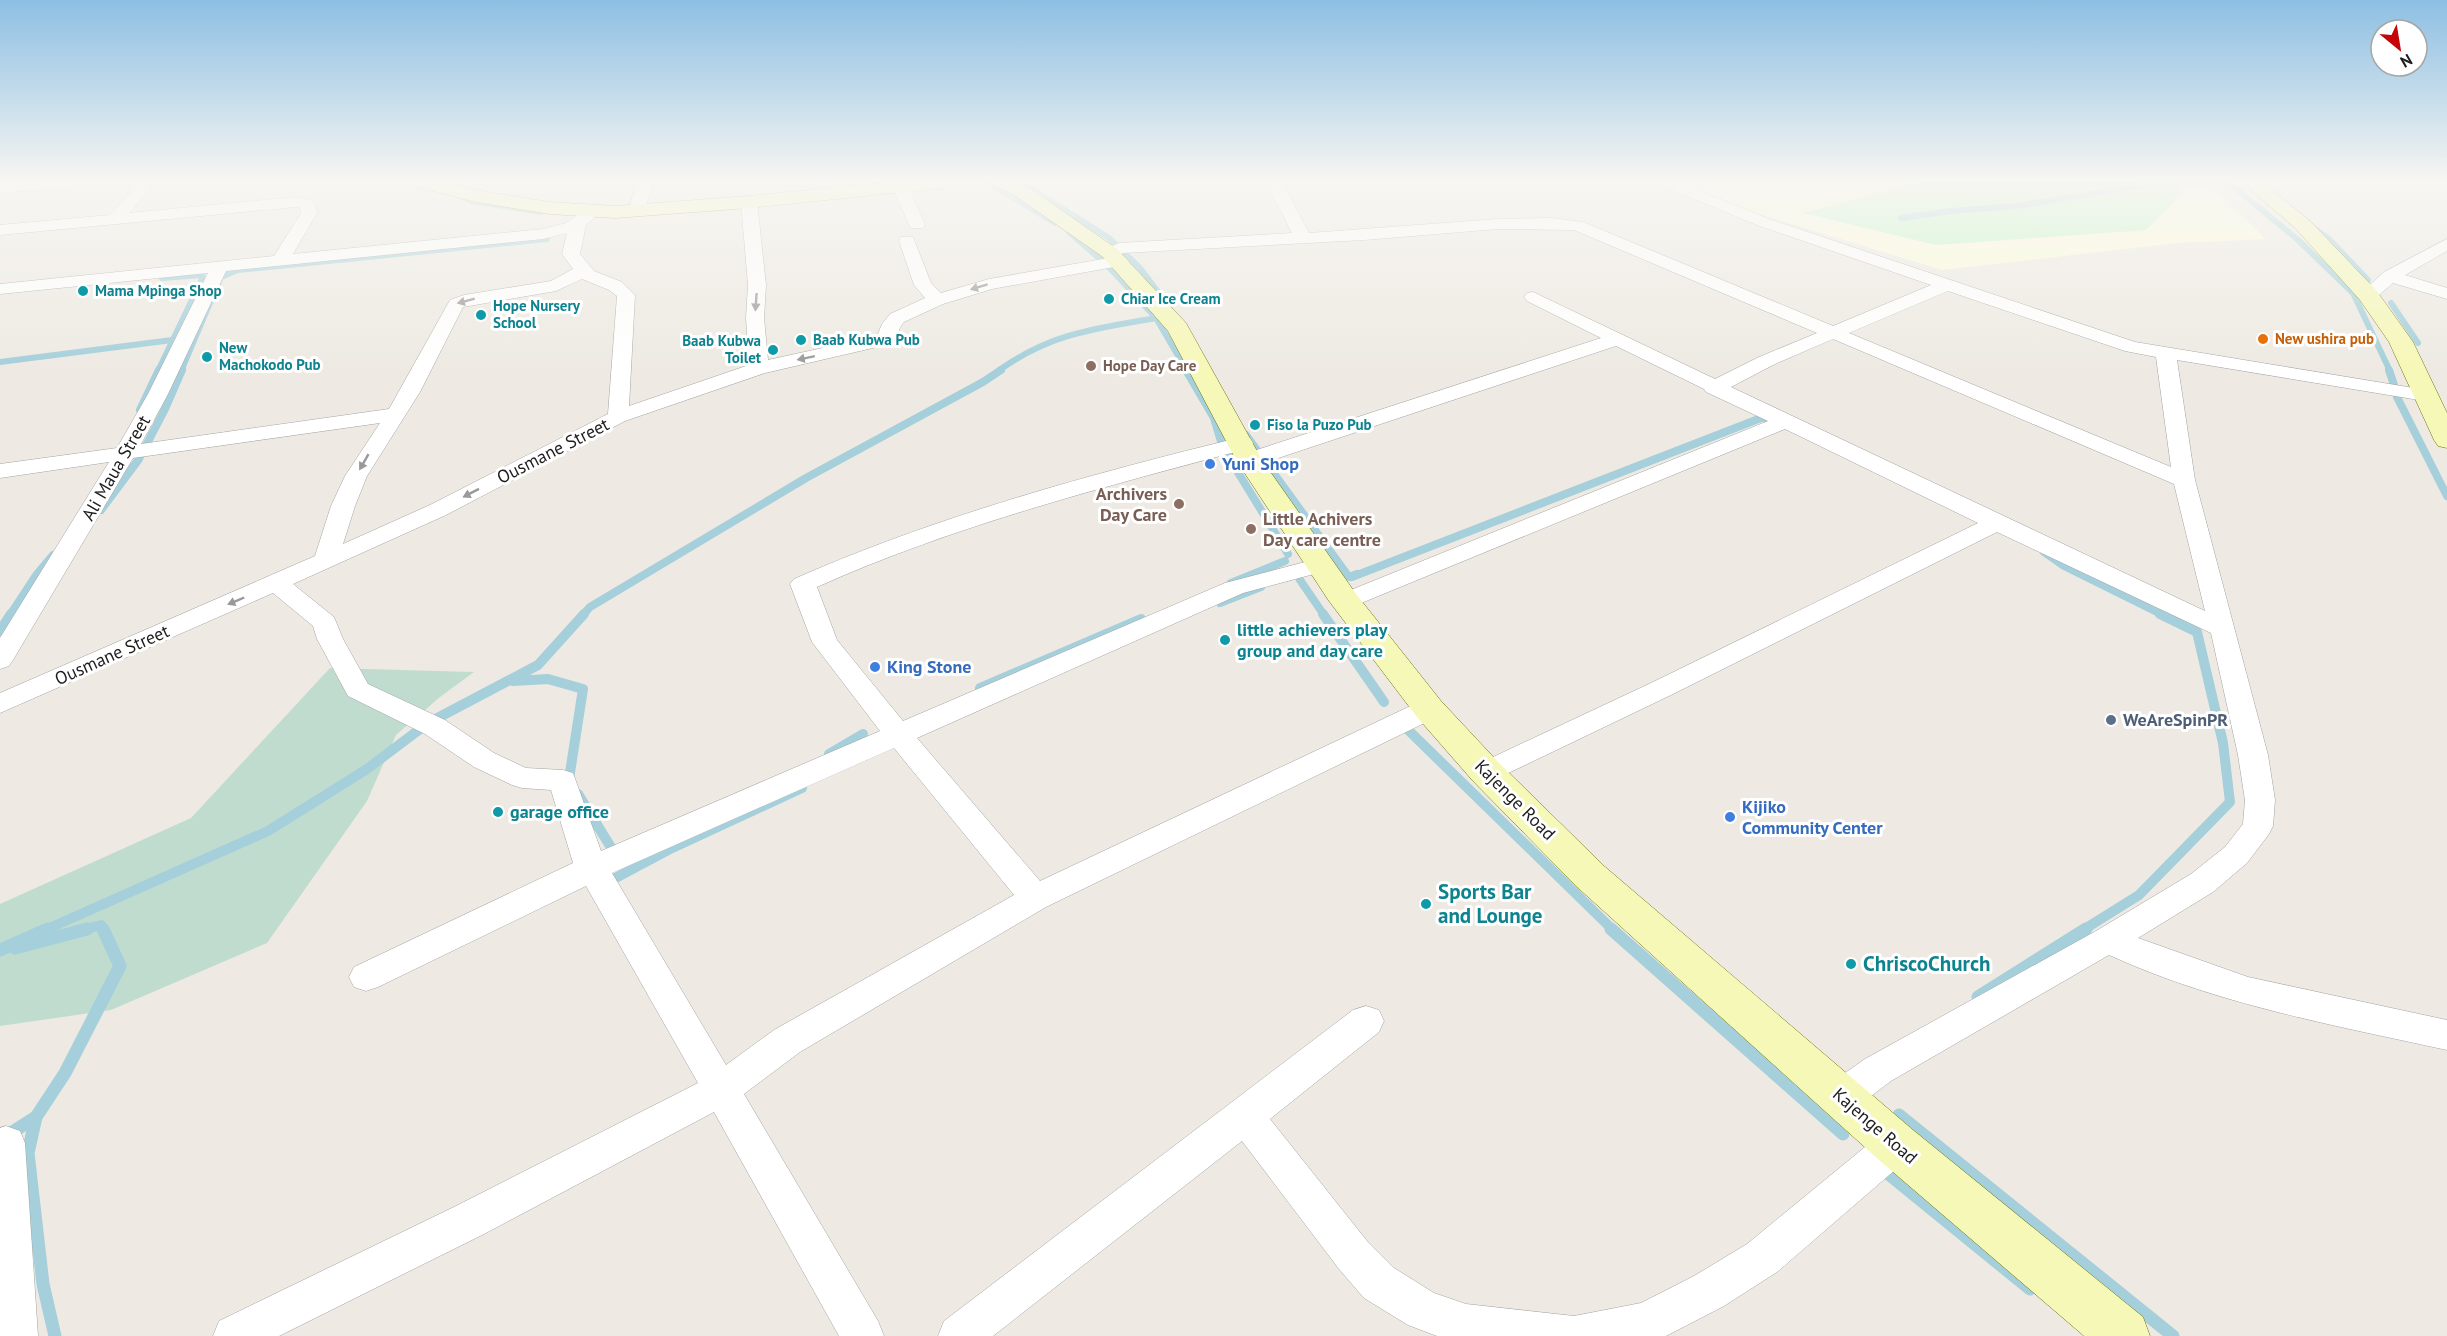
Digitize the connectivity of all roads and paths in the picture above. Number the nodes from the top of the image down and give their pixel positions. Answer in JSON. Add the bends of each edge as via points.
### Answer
{"nodes":[{"id":1,"x":290,"y":244,"type":"edge"},
{"id":2,"x":442,"y":244,"type":"edge"},
{"id":3,"x":575,"y":244,"type":"edge"},
{"id":4,"x":754,"y":244,"type":"edge"},
{"id":5,"x":908,"y":244,"type":"edge"},
{"id":6,"x":1096,"y":244,"type":"edge"},
{"id":7,"x":1158,"y":244,"type":"edge"},
{"id":8,"x":1624,"y":244,"type":"edge"},
{"id":9,"x":1830,"y":244,"type":"edge"},
{"id":10,"x":2321,"y":244,"type":"edge"},
{"id":11,"x":2447,"y":244,"type":"edge"},
{"id":12,"x":1114,"y":257,"type":"junction"},
{"id":13,"x":280,"y":261,"type":"junction"},
{"id":14,"x":219,"y":268,"type":"junction"},
{"id":15,"x":582,"y":271,"type":"junction"},
{"id":16,"x":2390,"y":276,"type":"junction"},
{"id":17,"x":1948,"y":284,"type":"junction"},
{"id":18,"x":0,"y":289,"type":"edge"},
{"id":19,"x":2447,"y":294,"type":"edge"},
{"id":20,"x":2368,"y":296,"type":"junction"},
{"id":21,"x":1533,"y":297,"type":"dead end"},
{"id":22,"x":937,"y":300,"type":"junction"},
{"id":23,"x":1835,"y":331,"type":"junction"},
{"id":24,"x":1617,"y":339,"type":"junction"},
{"id":25,"x":2165,"y":353,"type":"junction"},
{"id":26,"x":759,"y":368,"type":"junction"},
{"id":27,"x":1713,"y":388,"type":"junction"},
{"id":28,"x":2425,"y":395,"type":"junction"},
{"id":29,"x":396,"y":414,"type":"junction"},
{"id":30,"x":618,"y":417,"type":"junction"},
{"id":31,"x":1784,"y":422,"type":"junction"},
{"id":32,"x":2447,"y":440,"type":"edge"},
{"id":33,"x":1245,"y":452,"type":"junction"},
{"id":34,"x":125,"y":453,"type":"junction"},
{"id":35,"x":0,"y":471,"type":"edge"},
{"id":36,"x":2184,"y":480,"type":"junction"},
{"id":37,"x":1995,"y":524,"type":"junction"},
{"id":38,"x":327,"y":560,"type":"junction"},
{"id":39,"x":1320,"y":565,"type":"junction"},
{"id":40,"x":276,"y":583,"type":"junction"},
{"id":41,"x":1345,"y":602,"type":"junction"},
{"id":42,"x":2223,"y":629,"type":"junction"},
{"id":43,"x":0,"y":660,"type":"edge"},
{"id":44,"x":0,"y":704,"type":"edge"},
{"id":45,"x":1429,"y":710,"type":"junction"},
{"id":46,"x":898,"y":734,"type":"junction"},
{"id":47,"x":1486,"y":772,"type":"junction"},
{"id":48,"x":591,"y":869,"type":"junction"},
{"id":49,"x":1035,"y":898,"type":"junction"},
{"id":50,"x":2108,"y":940,"type":"junction"},
{"id":51,"x":366,"y":977,"type":"dead end"},
{"id":52,"x":1366,"y":1022,"type":"dead end"},
{"id":53,"x":2447,"y":1035,"type":"edge"},
{"id":54,"x":722,"y":1089,"type":"junction"},
{"id":55,"x":1841,"y":1097,"type":"junction"},
{"id":56,"x":1245,"y":1116,"type":"junction"},
{"id":57,"x":6,"y":1143,"type":"dead end"},
{"id":58,"x":1896,"y":1145,"type":"junction"},
{"id":59,"x":17,"y":1336,"type":"edge"},
{"id":60,"x":234,"y":1336,"type":"edge"},
{"id":61,"x":863,"y":1336,"type":"edge"},
{"id":62,"x":959,"y":1336,"type":"edge"},
{"id":63,"x":1574,"y":1336,"type":"edge"},
{"id":64,"x":2124,"y":1336,"type":"edge"}],
"edges":[{"from":1,"to":13,"type":"street"},
{"from":2,"to":13,"type":"street"},
{"from":3,"to":15,"type":"street","via":[[571,254]]},
{"from":4,"to":26,"type":"street","one_way":true},
{"from":5,"to":22,"type":"street","via":[[923,285]]},
{"from":6,"to":12,"type":"street","name":"Kajenge Road"},
{"from":7,"to":12,"type":"street","name":"Ousmane Street","via":[[1119,248]]},
{"from":8,"to":23,"type":"street","name":"Ousmane Street"},
{"from":9,"to":17,"type":"street"},
{"from":10,"to":20,"type":"street"},
{"from":11,"to":16,"type":"street"},
{"from":12,"to":22,"type":"street","name":"Ousmane Street","one_way":true,"via":[[989,284]]},
{"from":12,"to":33,"type":"street","name":"Kajenge Road","via":[[1178,328]]},
{"from":13,"to":14,"type":"street"},
{"from":14,"to":18,"type":"street"},
{"from":14,"to":34,"type":"street","name":"Ali Maua Street"},
{"from":15,"to":29,"type":"street","one_way":true,"via":[[556,286],[456,304]]},
{"from":15,"to":30,"type":"street","via":[[610,282],[626,295]]},
{"from":16,"to":19,"type":"street"},
{"from":16,"to":20,"type":"street"},
{"from":17,"to":23,"type":"street"},
{"from":17,"to":25,"type":"street","via":[[2096,336]]},
{"from":20,"to":28,"type":"street","via":[[2401,342]]},
{"from":21,"to":24,"type":"street"},
{"from":22,"to":26,"type":"street","name":"Ousmane Street","one_way":true,"via":[[897,318],[883,340]]},
{"from":23,"to":27,"type":"street"},
{"from":23,"to":36,"type":"street","name":"Ousmane Street"},
{"from":24,"to":27,"type":"street"},
{"from":24,"to":33,"type":"street"},
{"from":25,"to":28,"type":"street"},
{"from":25,"to":36,"type":"street"},
{"from":26,"to":30,"type":"street","name":"Ousmane Street"},
{"from":27,"to":31,"type":"street"},
{"from":28,"to":32,"type":"street"},
{"from":29,"to":34,"type":"street"},
{"from":29,"to":38,"type":"street","one_way":true,"via":[[356,476]]},
{"from":30,"to":38,"type":"street","name":"Ousmane Street","one_way":true,"via":[[438,510]]},
{"from":31,"to":37,"type":"street"},
{"from":31,"to":41,"type":"street"},
{"from":33,"to":39,"type":"street","name":"Kajenge Road"},
{"from":33,"to":46,"type":"street","via":[[1024,504],[848,563],[803,584],[825,642]]},
{"from":34,"to":35,"type":"street"},
{"from":34,"to":43,"type":"street","name":"Ali Maua Street"},
{"from":36,"to":42,"type":"street"},
{"from":37,"to":42,"type":"street"},
{"from":37,"to":47,"type":"street"},
{"from":38,"to":40,"type":"street","name":"Ousmane Street"},
{"from":39,"to":41,"type":"street","name":"Kajenge Road"},
{"from":39,"to":46,"type":"street","via":[[1234,588]]},
{"from":40,"to":44,"type":"street","name":"Ousmane Street","one_way":true},
{"from":40,"to":48,"type":"street","via":[[325,623],[358,690],[427,722],[484,760],[522,778],[563,780]]},
{"from":41,"to":45,"type":"street","name":"Kajenge Road"},
{"from":42,"to":50,"type":"street","via":[[2253,754],[2260,800],[2258,826],[2236,855],[2202,883]]},
{"from":45,"to":47,"type":"street","name":"Kajenge Road"},
{"from":45,"to":49,"type":"street"},
{"from":46,"to":48,"type":"street"},
{"from":46,"to":49,"type":"street"},
{"from":47,"to":55,"type":"street","name":"Kajenge Road","via":[[1590,876]]},
{"from":48,"to":51,"type":"street"},
{"from":48,"to":54,"type":"street"},
{"from":49,"to":54,"type":"street","via":[[787,1041]]},
{"from":50,"to":53,"type":"street","via":[[2248,991]]},
{"from":50,"to":55,"type":"street","via":[[1878,1070]]},
{"from":52,"to":56,"type":"street"},
{"from":54,"to":60,"type":"street","via":[[470,1220]]},
{"from":54,"to":61,"type":"street"},
{"from":55,"to":58,"type":"street","name":"Kajenge Road"},
{"from":56,"to":62,"type":"street"},
{"from":56,"to":63,"type":"street","via":[[1353,1255],[1379,1282],[1423,1310],[1466,1325]]},
{"from":57,"to":59,"type":"street"},
{"from":58,"to":63,"type":"street","via":[[1762,1258],[1709,1291],[1645,1324]]},
{"from":58,"to":64,"type":"street","name":"Kajenge Road"}]}
